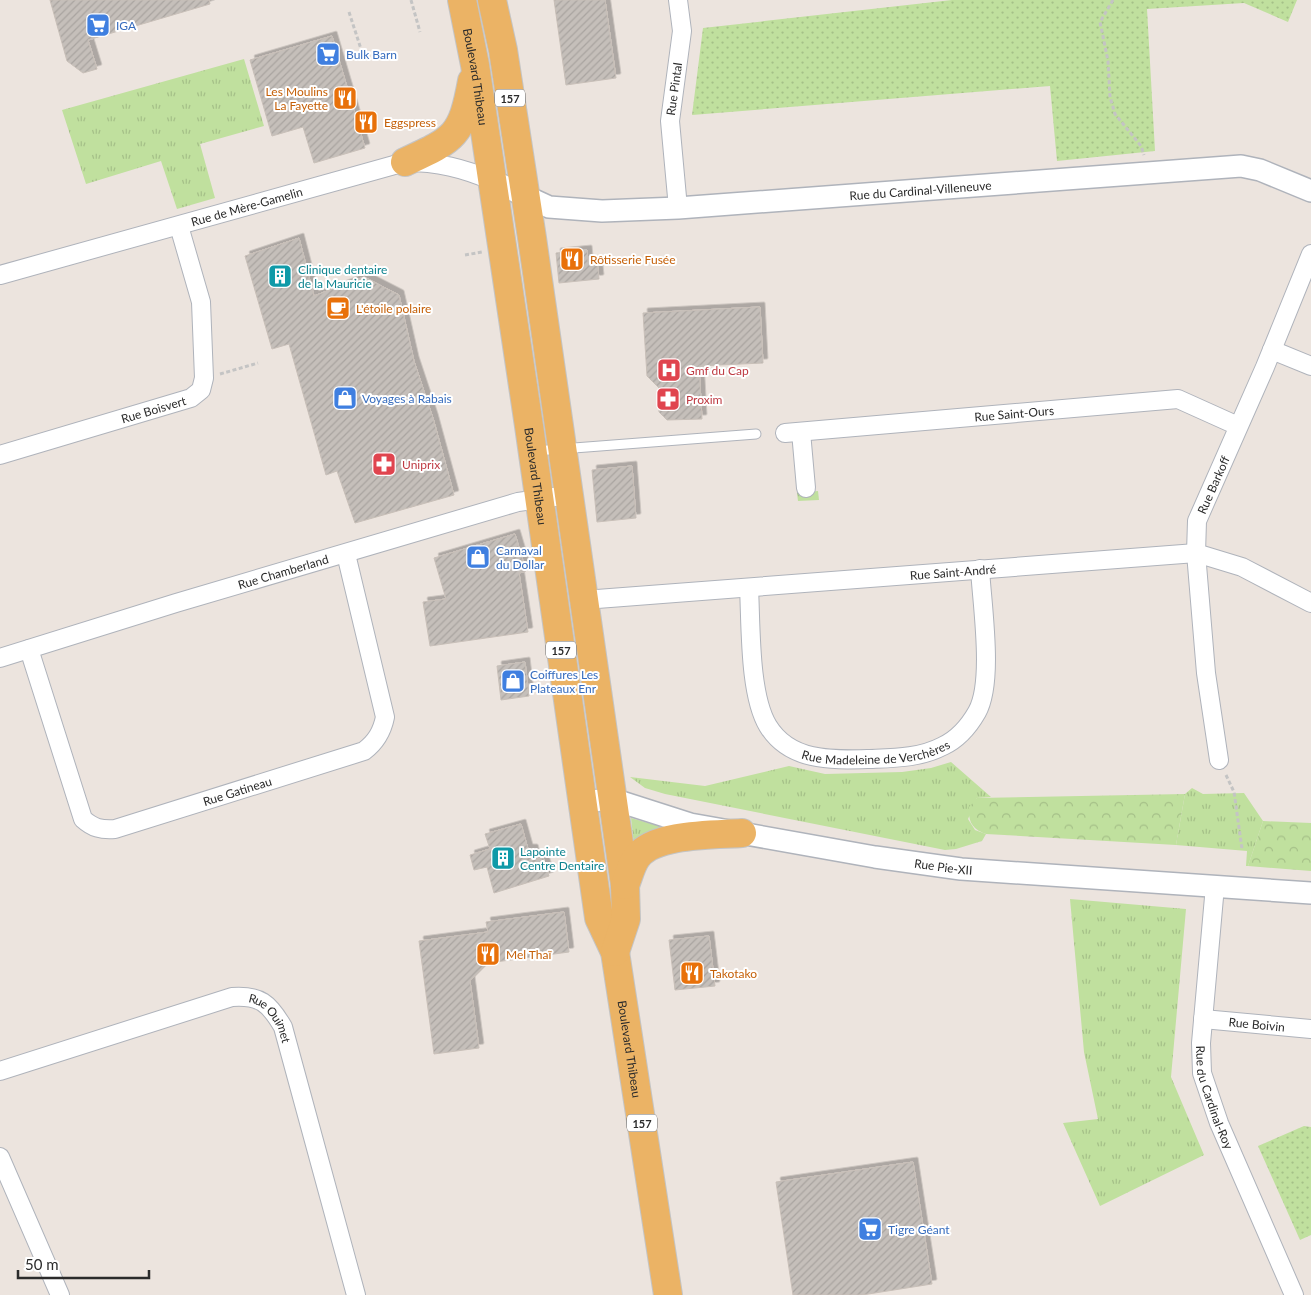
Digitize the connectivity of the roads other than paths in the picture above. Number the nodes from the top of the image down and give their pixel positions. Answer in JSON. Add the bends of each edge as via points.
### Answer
{"nodes":[{"id":1,"x":462,"y":0,"type":"edge"},
{"id":2,"x":492,"y":0,"type":"edge"},
{"id":3,"x":678,"y":0,"type":"edge"},
{"id":4,"x":475,"y":65,"type":"junction"},
{"id":5,"x":405,"y":162,"type":"junction"},
{"id":6,"x":492,"y":182,"type":"junction"},
{"id":7,"x":1311,"y":191,"type":"edge"},
{"id":8,"x":526,"y":197,"type":"junction"},
{"id":9,"x":678,"y":208,"type":"junction"},
{"id":10,"x":179,"y":226,"type":"junction"},
{"id":11,"x":1311,"y":254,"type":"edge"},
{"id":12,"x":0,"y":275,"type":"edge"},
{"id":13,"x":1272,"y":350,"type":"junction"},
{"id":14,"x":1311,"y":366,"type":"edge"},
{"id":15,"x":1238,"y":426,"type":"junction"},
{"id":16,"x":756,"y":434,"type":"dead end"},
{"id":17,"x":563,"y":448,"type":"junction"},
{"id":18,"x":533,"y":452,"type":"junction"},
{"id":19,"x":0,"y":455,"type":"edge"},
{"id":20,"x":806,"y":488,"type":"dead end"},
{"id":21,"x":569,"y":495,"type":"junction"},
{"id":22,"x":540,"y":499,"type":"junction"},
{"id":23,"x":1196,"y":553,"type":"junction"},
{"id":24,"x":346,"y":554,"type":"junction"},
{"id":25,"x":980,"y":570,"type":"junction"},
{"id":26,"x":748,"y":588,"type":"junction"},
{"id":27,"x":584,"y":600,"type":"junction"},
{"id":28,"x":1311,"y":603,"type":"edge"},
{"id":29,"x":29,"y":649,"type":"junction"},
{"id":30,"x":0,"y":658,"type":"edge"},
{"id":31,"x":1219,"y":760,"type":"dead end"},
{"id":32,"x":612,"y":799,"type":"junction"},
{"id":33,"x":582,"y":802,"type":"junction"},
{"id":34,"x":742,"y":833,"type":"junction"},
{"id":35,"x":625,"y":885,"type":"junction"},
{"id":36,"x":1215,"y":886,"type":"junction"},
{"id":37,"x":1311,"y":893,"type":"edge"},
{"id":38,"x":615,"y":952,"type":"junction"},
{"id":39,"x":1203,"y":1019,"type":"junction"},
{"id":40,"x":1311,"y":1029,"type":"edge"},
{"id":41,"x":0,"y":1071,"type":"edge"},
{"id":42,"x":0,"y":1157,"type":"edge"},
{"id":43,"x":5,"y":1180,"type":"edge"},
{"id":44,"x":60,"y":1295,"type":"edge"},
{"id":45,"x":356,"y":1295,"type":"edge"},
{"id":46,"x":668,"y":1295,"type":"edge"},
{"id":47,"x":1294,"y":1295,"type":"edge"}],
"edges":[{"from":1,"to":4,"type":"main road","name":"Boulevard Thibeau","number":"157"},
{"from":2,"to":8,"type":"main road","name":"Boulevard Thibeau","number":"157","via":[[504,50]]},
{"from":3,"to":9,"type":"street","name":"Rue Pintal","via":[[682,31],[670,121]]},
{"from":4,"to":5,"type":"main road","via":[[467,111],[457,130],[438,147]]},
{"from":4,"to":6,"type":"main road","name":"Boulevard Thibeau","number":"157"},
{"from":5,"to":6,"type":"street","name":"Rue de Mère-Gamelin","via":[[445,164]]},
{"from":5,"to":10,"type":"street","name":"Rue de Mère-Gamelin"},
{"from":6,"to":8,"type":"street","name":"Rue du Cardinal-Villeneuve"},
{"from":6,"to":18,"type":"main road","name":"Boulevard Thibeau","number":"157"},
{"from":7,"to":9,"type":"street","name":"Rue du Cardinal-Villeneuve","via":[[1251,167],[1230,166]]},
{"from":8,"to":9,"type":"street","name":"Rue du Cardinal-Villeneuve","via":[[549,207],[602,211]]},
{"from":8,"to":17,"type":"main road","name":"Boulevard Thibeau","number":"157"},
{"from":10,"to":12,"type":"street","name":"Rue de Mère-Gamelin"},
{"from":10,"to":19,"type":"street","name":"Rue Boisvert","via":[[200,302],[204,378],[201,390],[191,398]]},
{"from":11,"to":13,"type":"street","name":"Rue Barkoff"},
{"from":13,"to":14,"type":"street"},
{"from":13,"to":15,"type":"street","name":"Rue Barkoff"},
{"from":15,"to":20,"type":"street","name":"Rue Saint-Ours","via":[[1178,400],[793,433]]},
{"from":15,"to":23,"type":"street","name":"Rue Barkoff","via":[[1197,521]]},
{"from":16,"to":17,"type":"lane"},
{"from":17,"to":18,"type":"lane"},
{"from":17,"to":21,"type":"main road","name":"Boulevard Thibeau","number":"157"},
{"from":18,"to":22,"type":"main road","name":"Boulevard Thibeau","number":"157"},
{"from":21,"to":22,"type":"street","name":"Rue Chamberland"},
{"from":21,"to":27,"type":"main road","name":"Boulevard Thibeau","number":"157"},
{"from":22,"to":24,"type":"street","name":"Rue Chamberland","via":[[518,502]]},
{"from":22,"to":33,"type":"main road","name":"Boulevard Thibeau","number":"157"},
{"from":23,"to":25,"type":"street","name":"Rue Saint-André"},
{"from":23,"to":28,"type":"street","name":"Rue Saint-André","via":[[1242,567]]},
{"from":23,"to":31,"type":"street","name":"Rue Barkoff","via":[[1206,673]]},
{"from":24,"to":29,"type":"street","name":"Rue Chamberland"},
{"from":24,"to":29,"type":"street","name":"Rue Gatineau","via":[[385,717],[372,745],[364,751],[115,829],[91,827],[80,814]]},
{"from":25,"to":26,"type":"street","name":"Rue Saint-André"},
{"from":25,"to":26,"type":"street","name":"Rue Madeleine de Verchères","via":[[986,673],[982,700],[967,728],[952,741],[906,758],[816,758],[793,750],[774,734],[759,704]]},
{"from":26,"to":27,"type":"street","name":"Rue Saint-André"},
{"from":27,"to":32,"type":"main road","name":"Boulevard Thibeau","number":"157"},
{"from":29,"to":30,"type":"street","name":"Rue Chamberland"},
{"from":32,"to":33,"type":"street","name":"Rue Pie-XII"},
{"from":32,"to":34,"type":"street","name":"Rue Pie-XII","via":[[690,824]]},
{"from":32,"to":35,"type":"main road","name":"Boulevard Thibeau","number":"157"},
{"from":33,"to":38,"type":"main road","name":"Boulevard Thibeau","number":"157","via":[[598,918]]},
{"from":34,"to":35,"type":"main road","via":[[676,838],[657,844],[636,857]]},
{"from":34,"to":36,"type":"street","name":"Rue Pie-XII","via":[[961,869]]},
{"from":35,"to":38,"type":"main road","name":"Boulevard Thibeau","number":"157","via":[[626,919]]},
{"from":36,"to":37,"type":"street","name":"Rue Pie-XII"},
{"from":36,"to":39,"type":"street","name":"Rue du Cardinal-Roy"},
{"from":38,"to":46,"type":"main road","name":"Boulevard Thibeau","number":"157"},
{"from":39,"to":40,"type":"street","name":"Rue Boivin"},
{"from":39,"to":47,"type":"street","name":"Rue du Cardinal-Roy","via":[[1201,1067],[1208,1096]]},
{"from":41,"to":45,"type":"street","name":"Rue Ouimet","via":[[232,997],[249,996],[265,1002],[283,1027]]},
{"from":42,"to":43,"type":"street"},
{"from":43,"to":44,"type":"street"}]}
